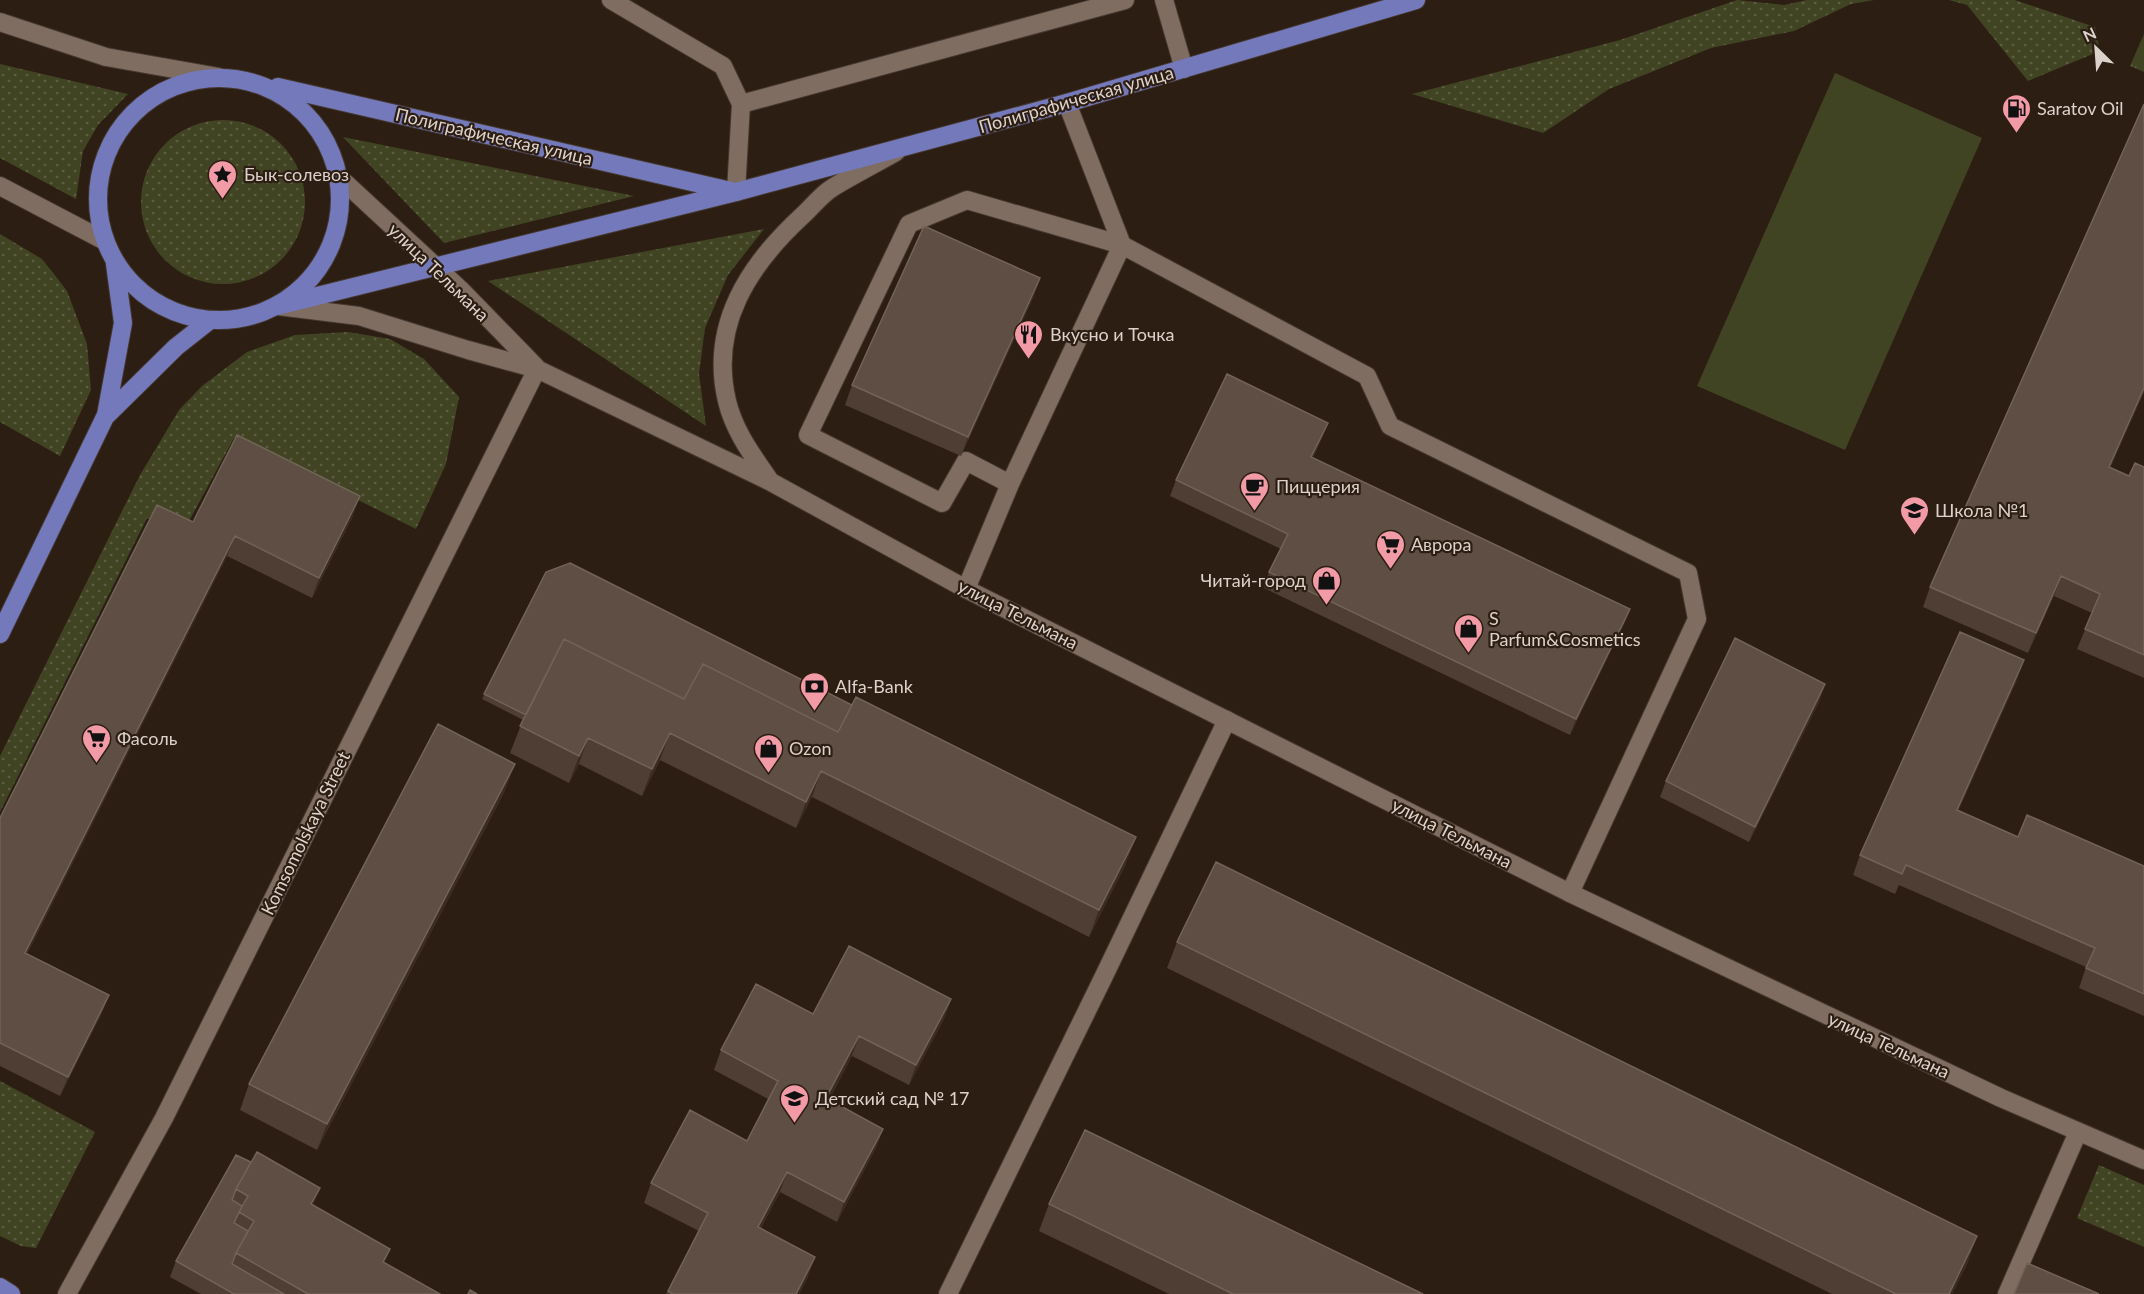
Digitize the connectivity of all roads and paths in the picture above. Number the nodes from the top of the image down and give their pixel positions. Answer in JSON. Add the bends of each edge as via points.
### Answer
{"nodes":[{"id":1,"x":611,"y":0,"type":"edge"},
{"id":2,"x":1125,"y":0,"type":"edge"},
{"id":3,"x":1164,"y":0,"type":"edge"},
{"id":4,"x":1416,"y":0,"type":"edge"},
{"id":5,"x":0,"y":22,"type":"edge"},
{"id":6,"x":1184,"y":69,"type":"junction"},
{"id":7,"x":219,"y":77,"type":"junction"},
{"id":8,"x":251,"y":81,"type":"junction"},
{"id":9,"x":1067,"y":103,"type":"junction"},
{"id":10,"x":741,"y":104,"type":"junction"},
{"id":11,"x":912,"y":144,"type":"junction"},
{"id":12,"x":339,"y":177,"type":"junction"},
{"id":13,"x":0,"y":186,"type":"edge"},
{"id":14,"x":736,"y":192,"type":"junction"},
{"id":15,"x":103,"y":240,"type":"junction"},
{"id":16,"x":1122,"y":244,"type":"junction"},
{"id":17,"x":115,"y":264,"type":"junction"},
{"id":18,"x":436,"y":267,"type":"junction"},
{"id":19,"x":277,"y":306,"type":"junction"},
{"id":20,"x":209,"y":321,"type":"junction"},
{"id":21,"x":537,"y":369,"type":"junction"},
{"id":22,"x":106,"y":415,"type":"junction"},
{"id":23,"x":771,"y":482,"type":"junction"},
{"id":24,"x":1010,"y":484,"type":"junction"},
{"id":25,"x":966,"y":589,"type":"junction"},
{"id":26,"x":0,"y":634,"type":"edge"},
{"id":27,"x":1227,"y":720,"type":"junction"},
{"id":28,"x":1570,"y":893,"type":"junction"},
{"id":29,"x":2078,"y":1132,"type":"junction"},
{"id":30,"x":2144,"y":1160,"type":"edge"},
{"id":31,"x":0,"y":1287,"type":"edge"},
{"id":32,"x":11,"y":1294,"type":"edge"},
{"id":33,"x":67,"y":1294,"type":"edge"},
{"id":34,"x":948,"y":1294,"type":"edge"},
{"id":35,"x":2007,"y":1294,"type":"edge"}],
"edges":[{"from":1,"to":10,"type":"street","via":[[723,66]]},
{"from":2,"to":10,"type":"street"},
{"from":3,"to":6,"type":"street"},
{"from":4,"to":6,"type":"main road","name":"Полиграфическая улица"},
{"from":5,"to":7,"type":"street","name":"улица Тельмана","via":[[106,57]]},
{"from":6,"to":9,"type":"main road","name":"Полиграфическая улица"},
{"from":7,"to":8,"type":"main road","name":"улица Тельмана"},
{"from":7,"to":15,"type":"main road","name":"улица Тельмана","via":[[184,82],[148,100],[118,129],[102,162],[97,193]]},
{"from":8,"to":12,"type":"main road","name":"улица Тельмана","via":[[299,106],[325,138]]},
{"from":8,"to":14,"type":"main road","name":"Полиграфическая улица"},
{"from":9,"to":11,"type":"main road","name":"Полиграфическая улица"},
{"from":9,"to":16,"type":"street"},
{"from":10,"to":14,"type":"street"},
{"from":11,"to":14,"type":"main road","name":"Полиграфическая улица"},
{"from":11,"to":23,"type":"street","name":"улица Тельмана","via":[[830,189],[784,232],[734,303],[722,351],[727,400],[740,436]]},
{"from":12,"to":18,"type":"street","name":"улица Тельмана"},
{"from":12,"to":19,"type":"main road","name":"улица Тельмана","via":[[340,218],[330,250],[310,280]]},
{"from":13,"to":15,"type":"street"},
{"from":14,"to":18,"type":"main road","name":"Полиграфическая улица"},
{"from":15,"to":17,"type":"main road","name":"улица Тельмана"},
{"from":16,"to":24,"type":"street"},
{"from":16,"to":24,"type":"street","via":[[967,200],[909,224],[808,435],[942,503],[966,460]]},
{"from":16,"to":28,"type":"street","via":[[1367,376],[1390,426],[1688,573],[1697,619]]},
{"from":17,"to":20,"type":"main road","name":"улица Тельмана","via":[[136,289],[159,306]]},
{"from":17,"to":22,"type":"main road","via":[[123,322]]},
{"from":18,"to":19,"type":"main road","name":"Полиграфическая улица"},
{"from":18,"to":21,"type":"street","name":"улица Тельмана"},
{"from":19,"to":20,"type":"main road","name":"улица Тельмана","via":[[237,320]]},
{"from":19,"to":21,"type":"street","name":"улица Тельмана","via":[[359,316]]},
{"from":20,"to":22,"type":"main road"},
{"from":21,"to":23,"type":"street","name":"улица Тельмана"},
{"from":21,"to":33,"type":"street","name":"Komsomolskaya Street","via":[[164,1118]]},
{"from":22,"to":26,"type":"main road"},
{"from":23,"to":25,"type":"street","name":"улица Тельмана"},
{"from":24,"to":25,"type":"street"},
{"from":25,"to":27,"type":"street","name":"улица Тельмана"},
{"from":27,"to":28,"type":"street","name":"улица Тельмана"},
{"from":27,"to":34,"type":"street"},
{"from":28,"to":29,"type":"street","name":"улица Тельмана"},
{"from":29,"to":30,"type":"street","name":"улица Тельмана"},
{"from":29,"to":35,"type":"street"},
{"from":31,"to":32,"type":"main road"}]}
